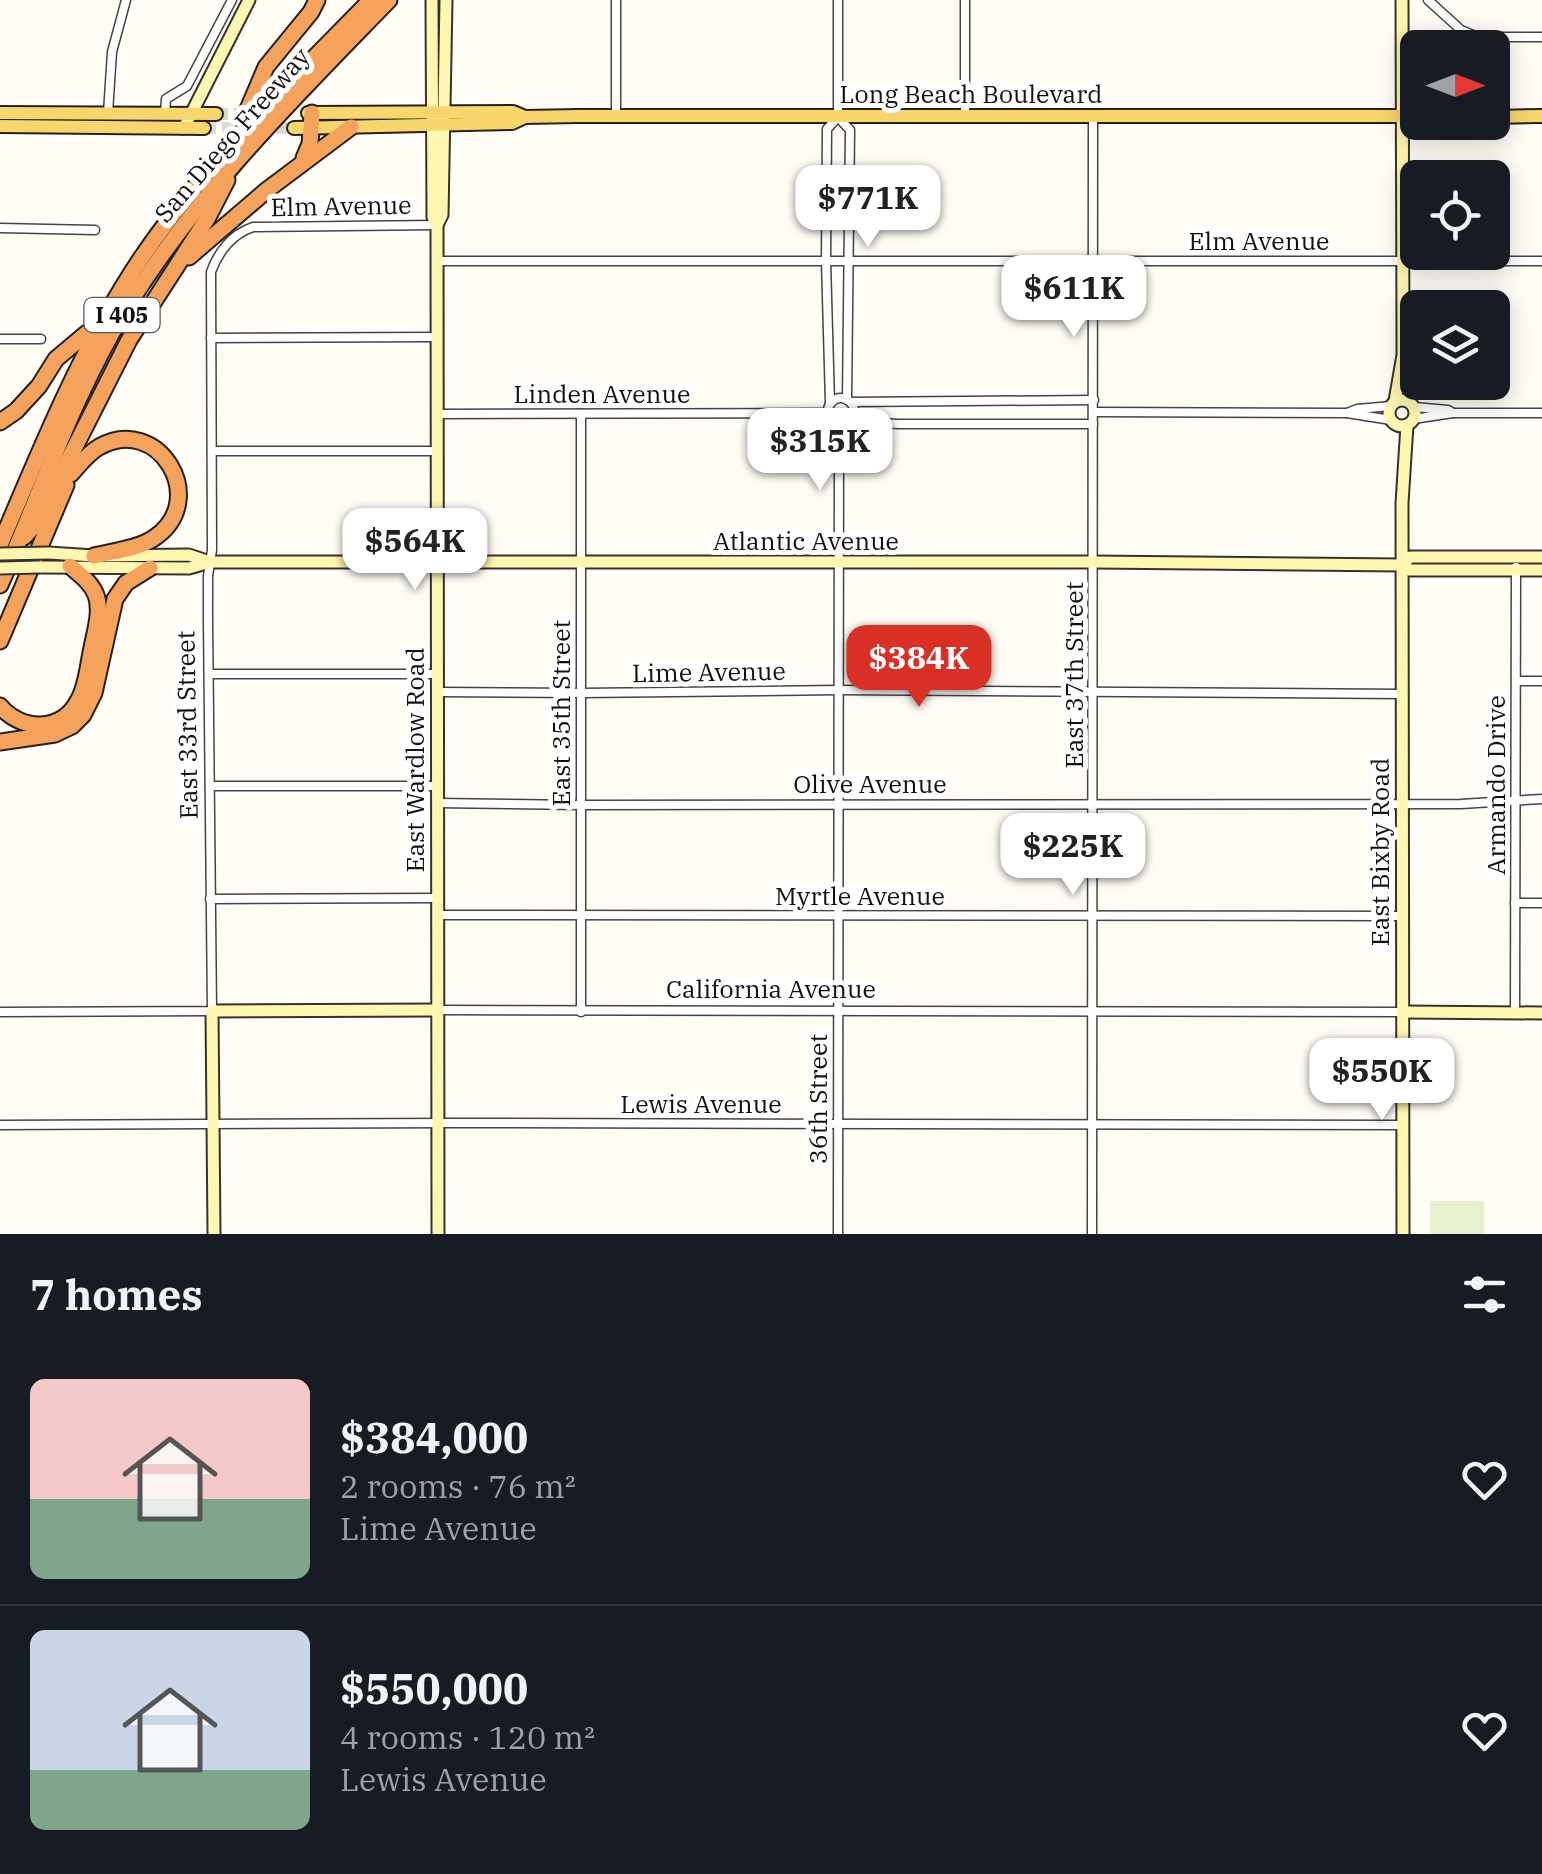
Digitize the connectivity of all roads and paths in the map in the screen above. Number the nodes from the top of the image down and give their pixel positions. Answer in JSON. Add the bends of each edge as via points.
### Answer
{"nodes":[{"id":1,"x":126,"y":0,"type":"edge"},
{"id":2,"x":232,"y":0,"type":"edge"},
{"id":3,"x":249,"y":0,"type":"edge"},
{"id":4,"x":317,"y":0,"type":"edge"},
{"id":5,"x":360,"y":0,"type":"edge"},
{"id":6,"x":374,"y":0,"type":"edge"},
{"id":7,"x":389,"y":0,"type":"edge"},
{"id":8,"x":432,"y":0,"type":"edge"},
{"id":9,"x":446,"y":0,"type":"edge"},
{"id":10,"x":616,"y":0,"type":"edge"},
{"id":11,"x":838,"y":0,"type":"edge"},
{"id":12,"x":964,"y":0,"type":"edge"},
{"id":13,"x":1402,"y":0,"type":"edge"},
{"id":14,"x":1428,"y":0,"type":"edge"},
{"id":15,"x":1404,"y":30,"type":"edge"},
{"id":16,"x":1542,"y":37,"type":"edge"},
{"id":17,"x":108,"y":112,"type":"junction"},
{"id":18,"x":0,"y":114,"type":"edge"},
{"id":19,"x":165,"y":114,"type":"junction"},
{"id":20,"x":191,"y":114,"type":"junction"},
{"id":21,"x":216,"y":114,"type":"tunnel mouth"},
{"id":22,"x":616,"y":116,"type":"junction"},
{"id":23,"x":965,"y":116,"type":"junction"},
{"id":24,"x":1092,"y":116,"type":"junction"},
{"id":25,"x":1400,"y":116,"type":"edge"},
{"id":26,"x":1542,"y":116,"type":"edge"},
{"id":27,"x":838,"y":117,"type":"junction"},
{"id":28,"x":1510,"y":117,"type":"edge"},
{"id":29,"x":311,"y":118,"type":"junction"},
{"id":30,"x":438,"y":118,"type":"junction"},
{"id":31,"x":243,"y":121,"type":"junction"},
{"id":32,"x":0,"y":126,"type":"edge"},
{"id":33,"x":351,"y":127,"type":"junction"},
{"id":34,"x":184,"y":128,"type":"junction"},
{"id":35,"x":204,"y":128,"type":"tunnel mouth"},
{"id":36,"x":294,"y":128,"type":"tunnel mouth"},
{"id":37,"x":238,"y":158,"type":"junction"},
{"id":38,"x":299,"y":166,"type":"junction"},
{"id":39,"x":437,"y":226,"type":"junction"},
{"id":40,"x":0,"y":228,"type":"edge"},
{"id":41,"x":94,"y":230,"type":"dead end"},
{"id":42,"x":245,"y":230,"type":"joint"},
{"id":43,"x":826,"y":260,"type":"junction"},
{"id":44,"x":850,"y":260,"type":"junction"},
{"id":45,"x":1400,"y":260,"type":"edge"},
{"id":46,"x":437,"y":261,"type":"junction"},
{"id":47,"x":1510,"y":261,"type":"edge"},
{"id":48,"x":1542,"y":261,"type":"edge"},
{"id":49,"x":1092,"y":262,"type":"junction"},
{"id":50,"x":174,"y":269,"type":"junction"},
{"id":51,"x":1403,"y":270,"type":"edge"},
{"id":52,"x":87,"y":333,"type":"junction"},
{"id":53,"x":436,"y":337,"type":"junction"},
{"id":54,"x":211,"y":338,"type":"junction"},
{"id":55,"x":0,"y":339,"type":"edge"},
{"id":56,"x":42,"y":339,"type":"dead end"},
{"id":57,"x":113,"y":371,"type":"junction"},
{"id":58,"x":1094,"y":400,"type":"junction"},
{"id":59,"x":849,"y":401,"type":"junction"},
{"id":60,"x":829,"y":408,"type":"junction"},
{"id":61,"x":1094,"y":412,"type":"junction"},
{"id":62,"x":1402,"y":413,"type":"junction"},
{"id":63,"x":437,"y":414,"type":"junction"},
{"id":64,"x":581,"y":414,"type":"junction"},
{"id":65,"x":1542,"y":414,"type":"edge"},
{"id":66,"x":0,"y":422,"type":"edge"},
{"id":67,"x":843,"y":422,"type":"junction"},
{"id":68,"x":1093,"y":424,"type":"junction"},
{"id":69,"x":212,"y":451,"type":"junction"},
{"id":70,"x":437,"y":451,"type":"junction"},
{"id":71,"x":71,"y":474,"type":"junction"},
{"id":72,"x":38,"y":492,"type":"junction"},
{"id":73,"x":0,"y":526,"type":"edge"},
{"id":74,"x":17,"y":544,"type":"junction"},
{"id":75,"x":0,"y":545,"type":"edge"},
{"id":76,"x":0,"y":556,"type":"edge"},
{"id":77,"x":94,"y":556,"type":"junction"},
{"id":78,"x":1542,"y":557,"type":"edge"},
{"id":79,"x":210,"y":562,"type":"junction"},
{"id":80,"x":581,"y":562,"type":"junction"},
{"id":81,"x":1094,"y":562,"type":"junction"},
{"id":82,"x":839,"y":563,"type":"junction"},
{"id":83,"x":436,"y":564,"type":"junction"},
{"id":84,"x":1516,"y":564,"type":"junction"},
{"id":85,"x":1402,"y":565,"type":"junction"},
{"id":86,"x":70,"y":566,"type":"junction"},
{"id":87,"x":0,"y":568,"type":"edge"},
{"id":88,"x":150,"y":568,"type":"junction"},
{"id":89,"x":1542,"y":570,"type":"edge"},
{"id":90,"x":0,"y":585,"type":"edge"},
{"id":91,"x":3,"y":634,"type":"edge"},
{"id":92,"x":0,"y":649,"type":"edge"},
{"id":93,"x":210,"y":674,"type":"junction"},
{"id":94,"x":436,"y":674,"type":"junction"},
{"id":95,"x":1516,"y":681,"type":"junction"},
{"id":96,"x":1542,"y":681,"type":"edge"},
{"id":97,"x":840,"y":690,"type":"junction"},
{"id":98,"x":437,"y":692,"type":"junction"},
{"id":99,"x":1094,"y":692,"type":"junction"},
{"id":100,"x":582,"y":693,"type":"junction"},
{"id":101,"x":1402,"y":694,"type":"junction"},
{"id":102,"x":0,"y":706,"type":"edge"},
{"id":103,"x":0,"y":742,"type":"edge"},
{"id":104,"x":210,"y":786,"type":"junction"},
{"id":105,"x":437,"y":786,"type":"junction"},
{"id":106,"x":1542,"y":799,"type":"edge"},
{"id":107,"x":1516,"y":802,"type":"junction"},
{"id":108,"x":437,"y":803,"type":"junction"},
{"id":109,"x":839,"y":803,"type":"junction"},
{"id":110,"x":1402,"y":803,"type":"junction"},
{"id":111,"x":1093,"y":804,"type":"junction"},
{"id":112,"x":581,"y":805,"type":"junction"},
{"id":113,"x":438,"y":898,"type":"junction"},
{"id":114,"x":210,"y":900,"type":"junction"},
{"id":115,"x":1542,"y":903,"type":"edge"},
{"id":116,"x":1515,"y":904,"type":"junction"},
{"id":117,"x":438,"y":916,"type":"junction"},
{"id":118,"x":839,"y":916,"type":"junction"},
{"id":119,"x":1402,"y":916,"type":"junction"},
{"id":120,"x":581,"y":917,"type":"junction"},
{"id":121,"x":1092,"y":918,"type":"junction"},
{"id":122,"x":438,"y":1010,"type":"junction"},
{"id":123,"x":212,"y":1011,"type":"junction"},
{"id":124,"x":838,"y":1011,"type":"junction"},
{"id":125,"x":0,"y":1012,"type":"edge"},
{"id":126,"x":580,"y":1012,"type":"junction"},
{"id":127,"x":1092,"y":1012,"type":"junction"},
{"id":128,"x":1402,"y":1012,"type":"junction"},
{"id":129,"x":1515,"y":1013,"type":"junction"},
{"id":130,"x":1542,"y":1013,"type":"edge"},
{"id":131,"x":213,"y":1123,"type":"junction"},
{"id":132,"x":438,"y":1123,"type":"junction"},
{"id":133,"x":838,"y":1123,"type":"junction"},
{"id":134,"x":0,"y":1125,"type":"edge"},
{"id":135,"x":1092,"y":1125,"type":"junction"},
{"id":136,"x":1402,"y":1125,"type":"junction"},
{"id":137,"x":214,"y":1234,"type":"edge"},
{"id":138,"x":438,"y":1234,"type":"edge"},
{"id":139,"x":838,"y":1234,"type":"edge"},
{"id":140,"x":1092,"y":1234,"type":"edge"},
{"id":141,"x":1403,"y":1234,"type":"edge"}],
"edges":[{"from":1,"to":17,"type":"street","via":[[112,52]]},
{"from":2,"to":19,"type":"street","via":[[187,86],[166,98]]},
{"from":3,"to":20,"type":"main road"},
{"from":4,"to":31,"type":"highway","via":[[266,67]]},
{"from":5,"to":31,"type":"highway","name":"San Diego Freeway","number":"I 405"},
{"from":6,"to":37,"type":"highway","via":[[245,136]]},
{"from":6,"to":75,"type":"highway","via":[[222,155],[142,257],[81,362]]},
{"from":7,"to":37,"type":"highway","name":"San Diego Freeway","number":"I 405"},
{"from":8,"to":30,"type":"main road","name":"East Wardlow Road"},
{"from":9,"to":30,"type":"main road","name":"East Wardlow Road"},
{"from":10,"to":22,"type":"street"},
{"from":11,"to":27,"type":"street"},
{"from":12,"to":23,"type":"street"},
{"from":13,"to":15,"type":"main road","name":"East Bixby Road"},
{"from":14,"to":16,"type":"street","via":[[1478,37]]},
{"from":17,"to":18,"type":"main road"},
{"from":17,"to":19,"type":"main road"},
{"from":19,"to":20,"type":"main road"},
{"from":20,"to":21,"type":"main road"},
{"from":20,"to":34,"type":"main road"},
{"from":22,"to":27,"type":"main road","name":"Long Beach Boulevard"},
{"from":22,"to":30,"type":"main road","name":"Long Beach Boulevard","via":[[513,112]]},
{"from":23,"to":24,"type":"main road","name":"Long Beach Boulevard"},
{"from":23,"to":27,"type":"main road","name":"Long Beach Boulevard"},
{"from":24,"to":25,"type":"main road","name":"Long Beach Boulevard"},
{"from":24,"to":49,"type":"street","name":"East 37th Street"},
{"from":26,"to":28,"type":"main road"},
{"from":27,"to":43,"type":"street","via":[[827,129]]},
{"from":27,"to":44,"type":"street","via":[[850,130]]},
{"from":29,"to":30,"type":"main road","name":"Long Beach Boulevard"},
{"from":29,"to":33,"type":"main road","name":"Long Beach Boulevard"},
{"from":29,"to":36,"type":"main road","name":"Long Beach Boulevard"},
{"from":29,"to":38,"type":"highway","via":[[310,148]]},
{"from":30,"to":33,"type":"main road","name":"Long Beach Boulevard"},
{"from":30,"to":39,"type":"main road","name":"East Wardlow Road"},
{"from":31,"to":52,"type":"highway","name":"San Diego Freeway","number":"I 405","via":[[157,224]]},
{"from":32,"to":34,"type":"main road"},
{"from":33,"to":38,"type":"highway"},
{"from":34,"to":35,"type":"main road"},
{"from":37,"to":50,"type":"highway"},
{"from":37,"to":72,"type":"highway","name":"San Diego Freeway","number":"I 405","via":[[125,310]]},
{"from":38,"to":50,"type":"highway"},
{"from":39,"to":42,"type":"street","name":"Elm Avenue"},
{"from":39,"to":46,"type":"main road","name":"East Wardlow Road"},
{"from":40,"to":41,"type":"street"},
{"from":42,"to":54,"type":"street","name":"East 33rd Street","via":[[217,254],[211,272]]},
{"from":43,"to":44,"type":"street","name":"Elm Avenue"},
{"from":43,"to":46,"type":"street","name":"Elm Avenue"},
{"from":43,"to":60,"type":"street"},
{"from":44,"to":49,"type":"street","name":"Elm Avenue"},
{"from":44,"to":59,"type":"street"},
{"from":45,"to":49,"type":"street","name":"Elm Avenue"},
{"from":46,"to":53,"type":"main road","name":"East Wardlow Road"},
{"from":47,"to":48,"type":"street","name":"Elm Avenue"},
{"from":49,"to":58,"type":"street","name":"East 37th Street"},
{"from":50,"to":57,"type":"highway"},
{"from":51,"to":62,"type":"main road","name":"East Bixby Road"},
{"from":52,"to":66,"type":"highway"},
{"from":52,"to":73,"type":"highway","name":"San Diego Freeway","number":"I 405"},
{"from":53,"to":54,"type":"street"},
{"from":53,"to":63,"type":"main road","name":"East Wardlow Road"},
{"from":54,"to":69,"type":"street","name":"East 33rd Street"},
{"from":55,"to":56,"type":"street"},
{"from":57,"to":71,"type":"highway"},
{"from":57,"to":74,"type":"highway","via":[[36,524]]},
{"from":58,"to":59,"type":"street"},
{"from":58,"to":61,"type":"street","name":"East 37th Street"},
{"from":59,"to":60,"type":"street","via":[[836,398]]},
{"from":59,"to":67,"type":"street","via":[[854,410]]},
{"from":60,"to":64,"type":"street","name":"Linden Avenue"},
{"from":60,"to":67,"type":"street","via":[[832,420]]},
{"from":61,"to":62,"type":"street"},
{"from":61,"to":68,"type":"street","name":"East 37th Street"},
{"from":62,"to":65,"type":"street"},
{"from":62,"to":85,"type":"main road","name":"East Bixby Road"},
{"from":63,"to":64,"type":"street","name":"Linden Avenue"},
{"from":63,"to":70,"type":"main road","name":"East Wardlow Road"},
{"from":64,"to":80,"type":"street","name":"East 35th Street"},
{"from":67,"to":68,"type":"street"},
{"from":67,"to":82,"type":"street","name":"36th Street"},
{"from":68,"to":81,"type":"street","name":"East 37th Street"},
{"from":69,"to":70,"type":"street"},
{"from":69,"to":79,"type":"street","name":"East 33rd Street"},
{"from":70,"to":83,"type":"main road","name":"East Wardlow Road"},
{"from":71,"to":77,"type":"highway","via":[[100,446],[131,440],[159,451],[176,476],[177,508],[161,532]]},
{"from":71,"to":91,"type":"highway"},
{"from":72,"to":74,"type":"highway","name":"San Diego Freeway","number":"I 405"},
{"from":72,"to":76,"type":"highway","via":[[22,505]]},
{"from":74,"to":90,"type":"highway","name":"San Diego Freeway","number":"I 405"},
{"from":76,"to":77,"type":"main road","name":"Atlantic Avenue","bridge":true},
{"from":77,"to":79,"type":"main road","name":"Atlantic Avenue","via":[[189,555]]},
{"from":78,"to":84,"type":"main road","name":"Atlantic Avenue"},
{"from":79,"to":83,"type":"main road","name":"Atlantic Avenue"},
{"from":79,"to":88,"type":"main road","name":"Atlantic Avenue"},
{"from":79,"to":93,"type":"street","name":"East 33rd Street"},
{"from":80,"to":82,"type":"main road","name":"Atlantic Avenue"},
{"from":80,"to":83,"type":"main road","name":"Atlantic Avenue"},
{"from":80,"to":100,"type":"street","name":"East 35th Street"},
{"from":81,"to":82,"type":"main road","name":"Atlantic Avenue"},
{"from":81,"to":85,"type":"main road","name":"Atlantic Avenue"},
{"from":81,"to":99,"type":"street","name":"East 37th Street"},
{"from":82,"to":97,"type":"street","name":"36th Street"},
{"from":83,"to":94,"type":"main road","name":"East Wardlow Road"},
{"from":84,"to":85,"type":"main road","name":"Atlantic Avenue","via":[[1410,558]]},
{"from":84,"to":89,"type":"main road","name":"Atlantic Avenue"},
{"from":84,"to":95,"type":"street","name":"Armando Drive"},
{"from":85,"to":101,"type":"main road","name":"East Bixby Road"},
{"from":86,"to":87,"type":"main road","name":"Atlantic Avenue","bridge":true},
{"from":86,"to":88,"type":"main road","name":"Atlantic Avenue"},
{"from":86,"to":102,"type":"highway","via":[[98,605],[78,702],[64,718],[42,725],[20,722]]},
{"from":88,"to":103,"type":"highway","via":[[129,580],[116,600],[84,715],[56,734]]},
{"from":91,"to":92,"type":"highway"},
{"from":93,"to":94,"type":"street"},
{"from":93,"to":104,"type":"street","name":"East 33rd Street"},
{"from":94,"to":98,"type":"main road","name":"East Wardlow Road"},
{"from":95,"to":96,"type":"street"},
{"from":95,"to":107,"type":"street","name":"Armando Drive"},
{"from":97,"to":99,"type":"street","name":"Lime Avenue"},
{"from":97,"to":100,"type":"street","name":"Lime Avenue"},
{"from":97,"to":109,"type":"street","name":"36th Street"},
{"from":98,"to":100,"type":"street","name":"Lime Avenue"},
{"from":98,"to":105,"type":"main road","name":"East Wardlow Road"},
{"from":99,"to":101,"type":"street","name":"Lime Avenue"},
{"from":99,"to":111,"type":"street","name":"East 37th Street"},
{"from":100,"to":112,"type":"street","name":"East 35th Street"},
{"from":101,"to":110,"type":"main road","name":"East Bixby Road"},
{"from":104,"to":105,"type":"street"},
{"from":104,"to":114,"type":"street","name":"East 33rd Street"},
{"from":105,"to":108,"type":"main road","name":"East Wardlow Road"},
{"from":106,"to":107,"type":"street","name":"Olive Avenue"},
{"from":107,"to":110,"type":"street","name":"Olive Avenue"},
{"from":107,"to":116,"type":"street","name":"Armando Drive"},
{"from":108,"to":112,"type":"street","name":"Olive Avenue"},
{"from":108,"to":113,"type":"main road","name":"East Wardlow Road"},
{"from":109,"to":111,"type":"street","name":"Olive Avenue"},
{"from":109,"to":112,"type":"street","name":"Olive Avenue"},
{"from":109,"to":118,"type":"street","name":"36th Street"},
{"from":110,"to":111,"type":"street","name":"Olive Avenue"},
{"from":110,"to":119,"type":"main road","name":"East Bixby Road"},
{"from":111,"to":121,"type":"street","name":"East 37th Street"},
{"from":112,"to":120,"type":"street","name":"East 35th Street"},
{"from":113,"to":114,"type":"street"},
{"from":113,"to":117,"type":"main road","name":"East Wardlow Road"},
{"from":114,"to":123,"type":"street","name":"East 33rd Street"},
{"from":115,"to":116,"type":"street"},
{"from":116,"to":129,"type":"street","name":"Armando Drive"},
{"from":117,"to":120,"type":"street","name":"Myrtle Avenue"},
{"from":117,"to":122,"type":"main road","name":"East Wardlow Road"},
{"from":118,"to":120,"type":"street","name":"Myrtle Avenue"},
{"from":118,"to":121,"type":"street","name":"Myrtle Avenue"},
{"from":118,"to":124,"type":"street","name":"36th Street"},
{"from":119,"to":121,"type":"street","name":"Myrtle Avenue"},
{"from":119,"to":128,"type":"main road","name":"East Bixby Road"},
{"from":120,"to":126,"type":"street","name":"East 35th Street"},
{"from":121,"to":127,"type":"street","name":"East 37th Street"},
{"from":122,"to":123,"type":"main road","name":"California Avenue"},
{"from":122,"to":126,"type":"street","name":"California Avenue"},
{"from":122,"to":132,"type":"main road","name":"East Wardlow Road"},
{"from":123,"to":125,"type":"street","name":"California Avenue"},
{"from":123,"to":131,"type":"main road","name":"East 33rd Street"},
{"from":124,"to":126,"type":"street","name":"California Avenue"},
{"from":124,"to":127,"type":"street","name":"California Avenue"},
{"from":124,"to":133,"type":"street","name":"36th Street"},
{"from":127,"to":128,"type":"street","name":"California Avenue"},
{"from":127,"to":135,"type":"street","name":"East 37th Street"},
{"from":128,"to":129,"type":"main road","name":"California Avenue"},
{"from":128,"to":136,"type":"main road","name":"East Bixby Road"},
{"from":129,"to":130,"type":"main road","name":"California Avenue"},
{"from":131,"to":132,"type":"street","name":"Lewis Avenue"},
{"from":131,"to":134,"type":"street","name":"Lewis Avenue"},
{"from":131,"to":137,"type":"main road","name":"East 33rd Street"},
{"from":132,"to":133,"type":"street","name":"Lewis Avenue"},
{"from":132,"to":138,"type":"main road","name":"East Wardlow Road"},
{"from":133,"to":135,"type":"street","name":"Lewis Avenue"},
{"from":133,"to":139,"type":"street","name":"36th Street"},
{"from":135,"to":136,"type":"street","name":"Lewis Avenue"},
{"from":135,"to":140,"type":"street","name":"East 37th Street"},
{"from":136,"to":141,"type":"main road","name":"East Bixby Road"}]}
